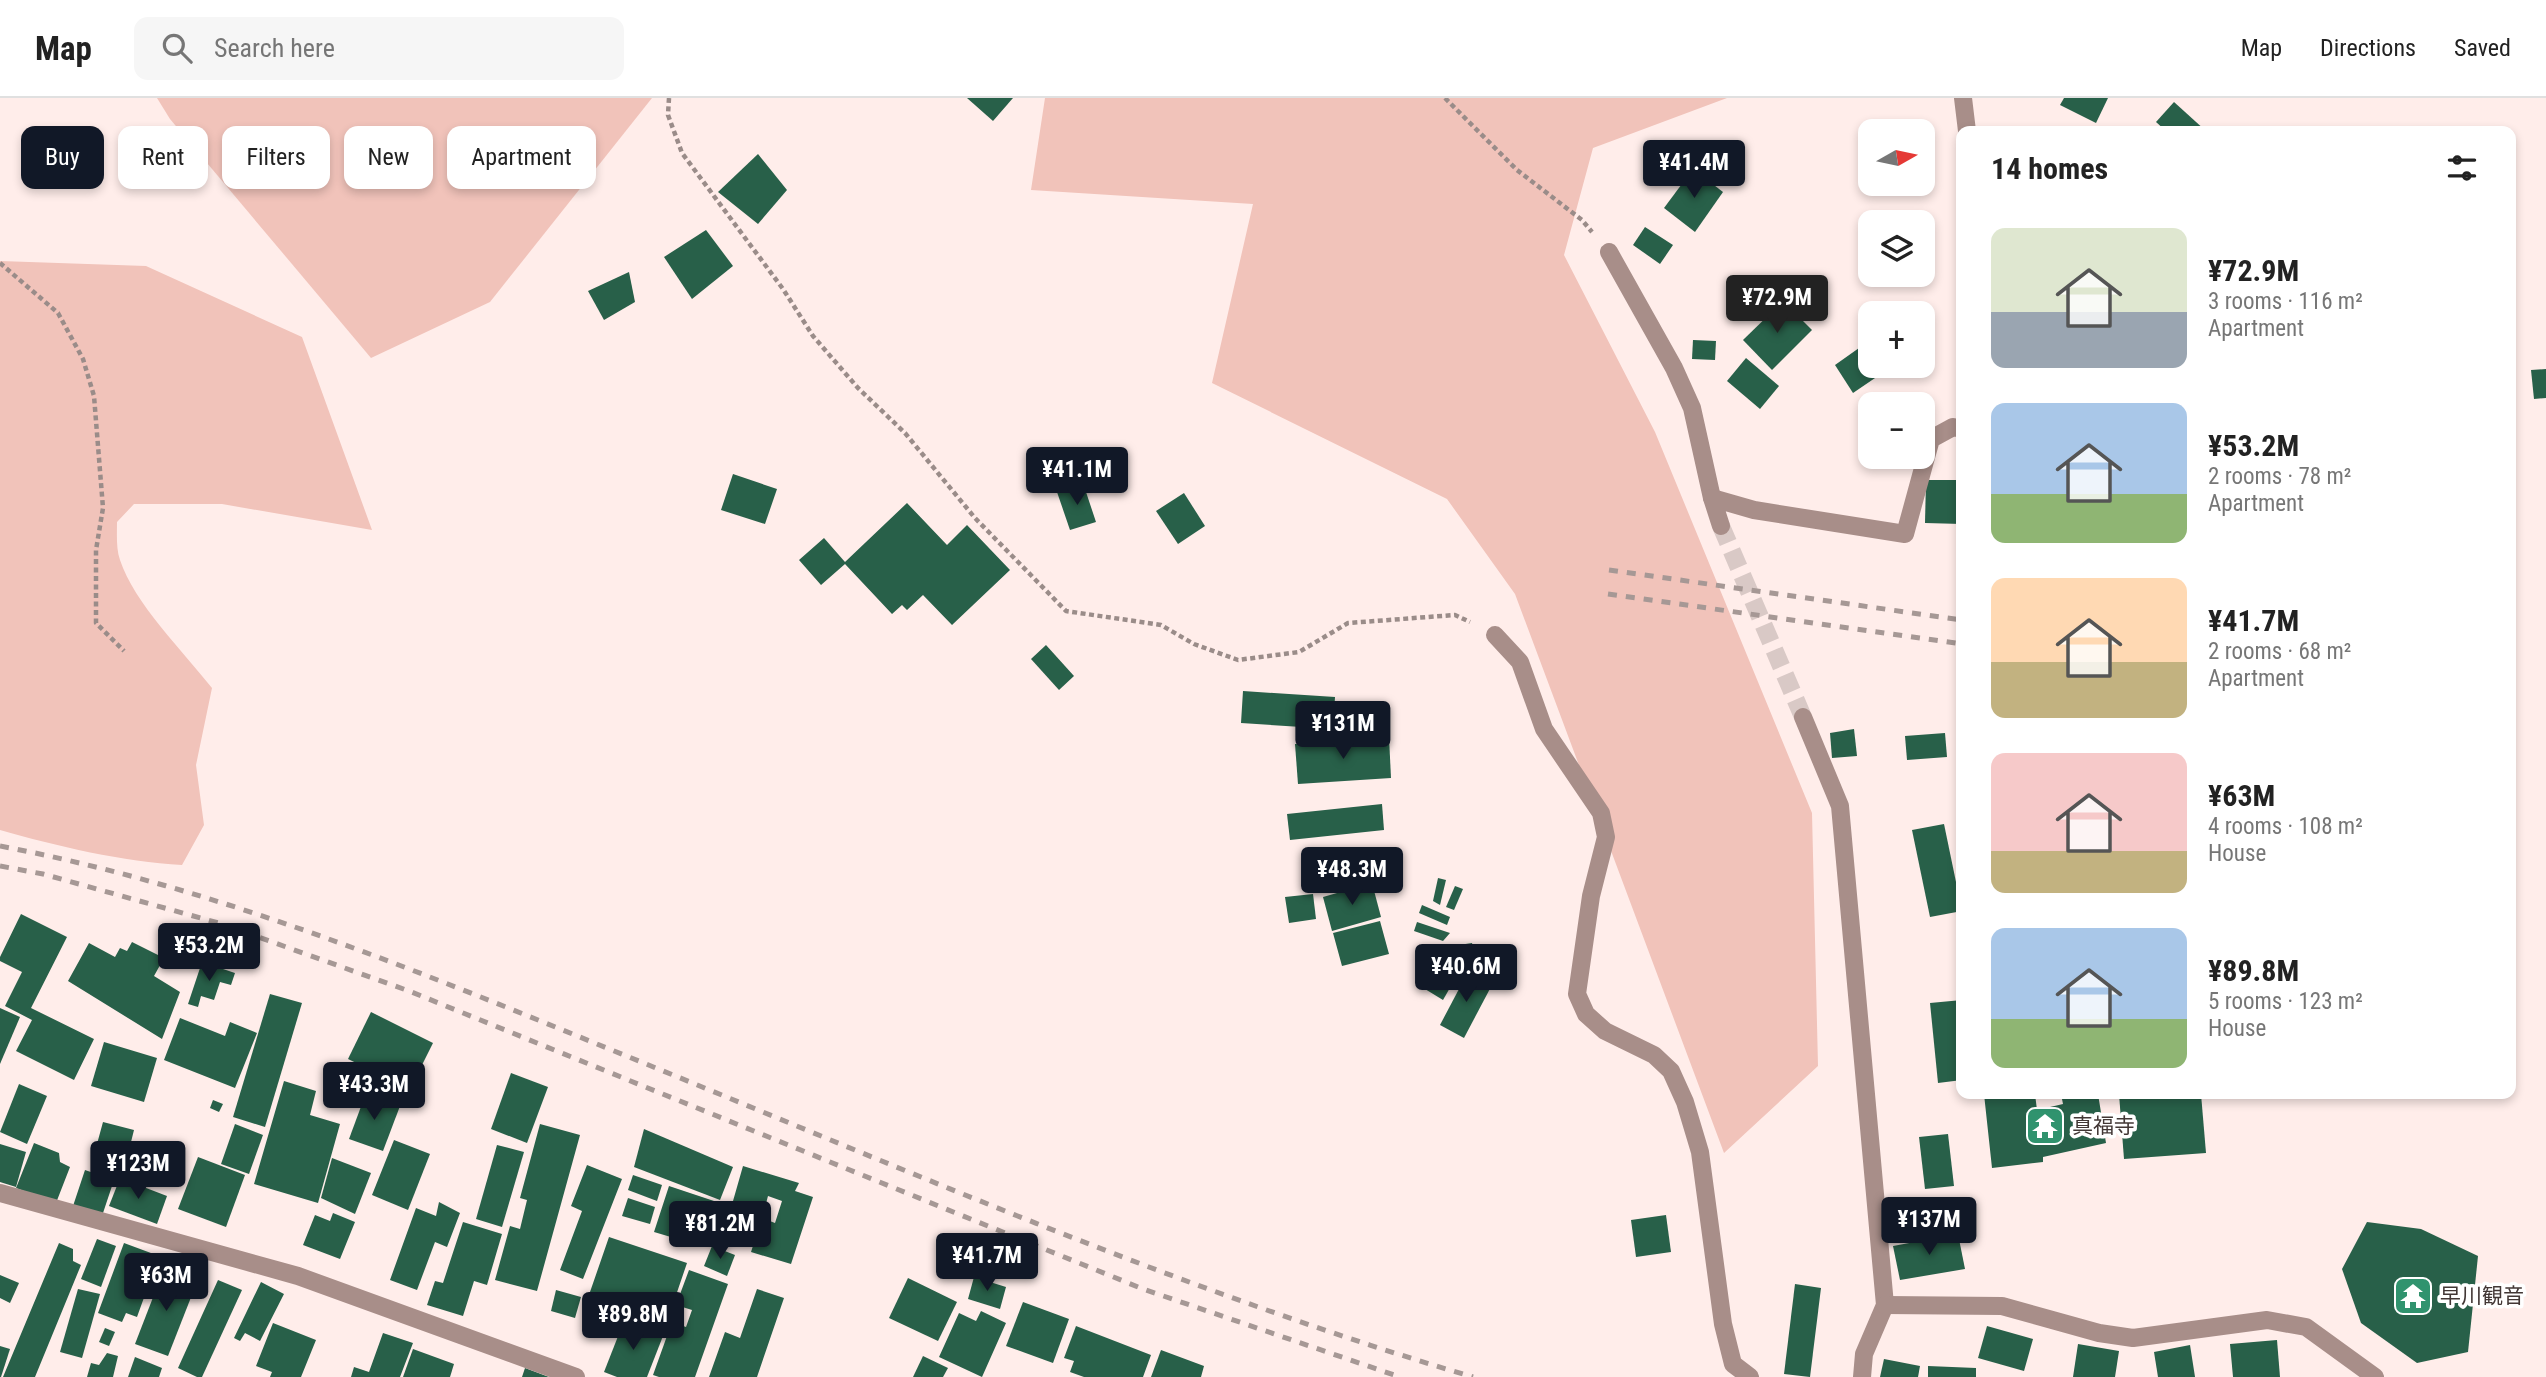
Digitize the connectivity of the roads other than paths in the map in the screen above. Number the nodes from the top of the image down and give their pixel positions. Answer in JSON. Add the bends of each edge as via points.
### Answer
{"nodes":[{"id":1,"x":1963,"y":98,"type":"edge"},
{"id":2,"x":1966,"y":126,"type":"edge"},
{"id":3,"x":1609,"y":252,"type":"road end"},
{"id":4,"x":1956,"y":428,"type":"edge"},
{"id":5,"x":1712,"y":498,"type":"junction"},
{"id":6,"x":1721,"y":526,"type":"tunnel mouth"},
{"id":7,"x":1495,"y":635,"type":"road end"},
{"id":8,"x":1803,"y":717,"type":"tunnel mouth"},
{"id":9,"x":0,"y":1193,"type":"edge"},
{"id":10,"x":1885,"y":1305,"type":"junction"},
{"id":11,"x":576,"y":1377,"type":"edge"},
{"id":12,"x":1750,"y":1377,"type":"edge"},
{"id":13,"x":1862,"y":1377,"type":"edge"},
{"id":14,"x":2375,"y":1377,"type":"edge"}],
"edges":[{"from":1,"to":2,"type":"street"},
{"from":3,"to":5,"type":"street","via":[[1692,408]]},
{"from":4,"to":5,"type":"street","via":[[1931,439],[1905,534],[1754,510]]},
{"from":5,"to":6,"type":"street"},
{"from":7,"to":12,"type":"street","via":[[1520,662],[1544,729],[1601,813],[1606,837],[1591,896],[1577,994],[1586,1014],[1605,1031],[1654,1055],[1671,1071],[1700,1152],[1723,1324],[1733,1364]]},
{"from":8,"to":10,"type":"street","via":[[1840,806]]},
{"from":9,"to":11,"type":"street","via":[[298,1276]]},
{"from":10,"to":13,"type":"street","via":[[1864,1354]]},
{"from":10,"to":14,"type":"street","via":[[2002,1306],[2133,1338],[2267,1320],[2306,1326]]}]}
